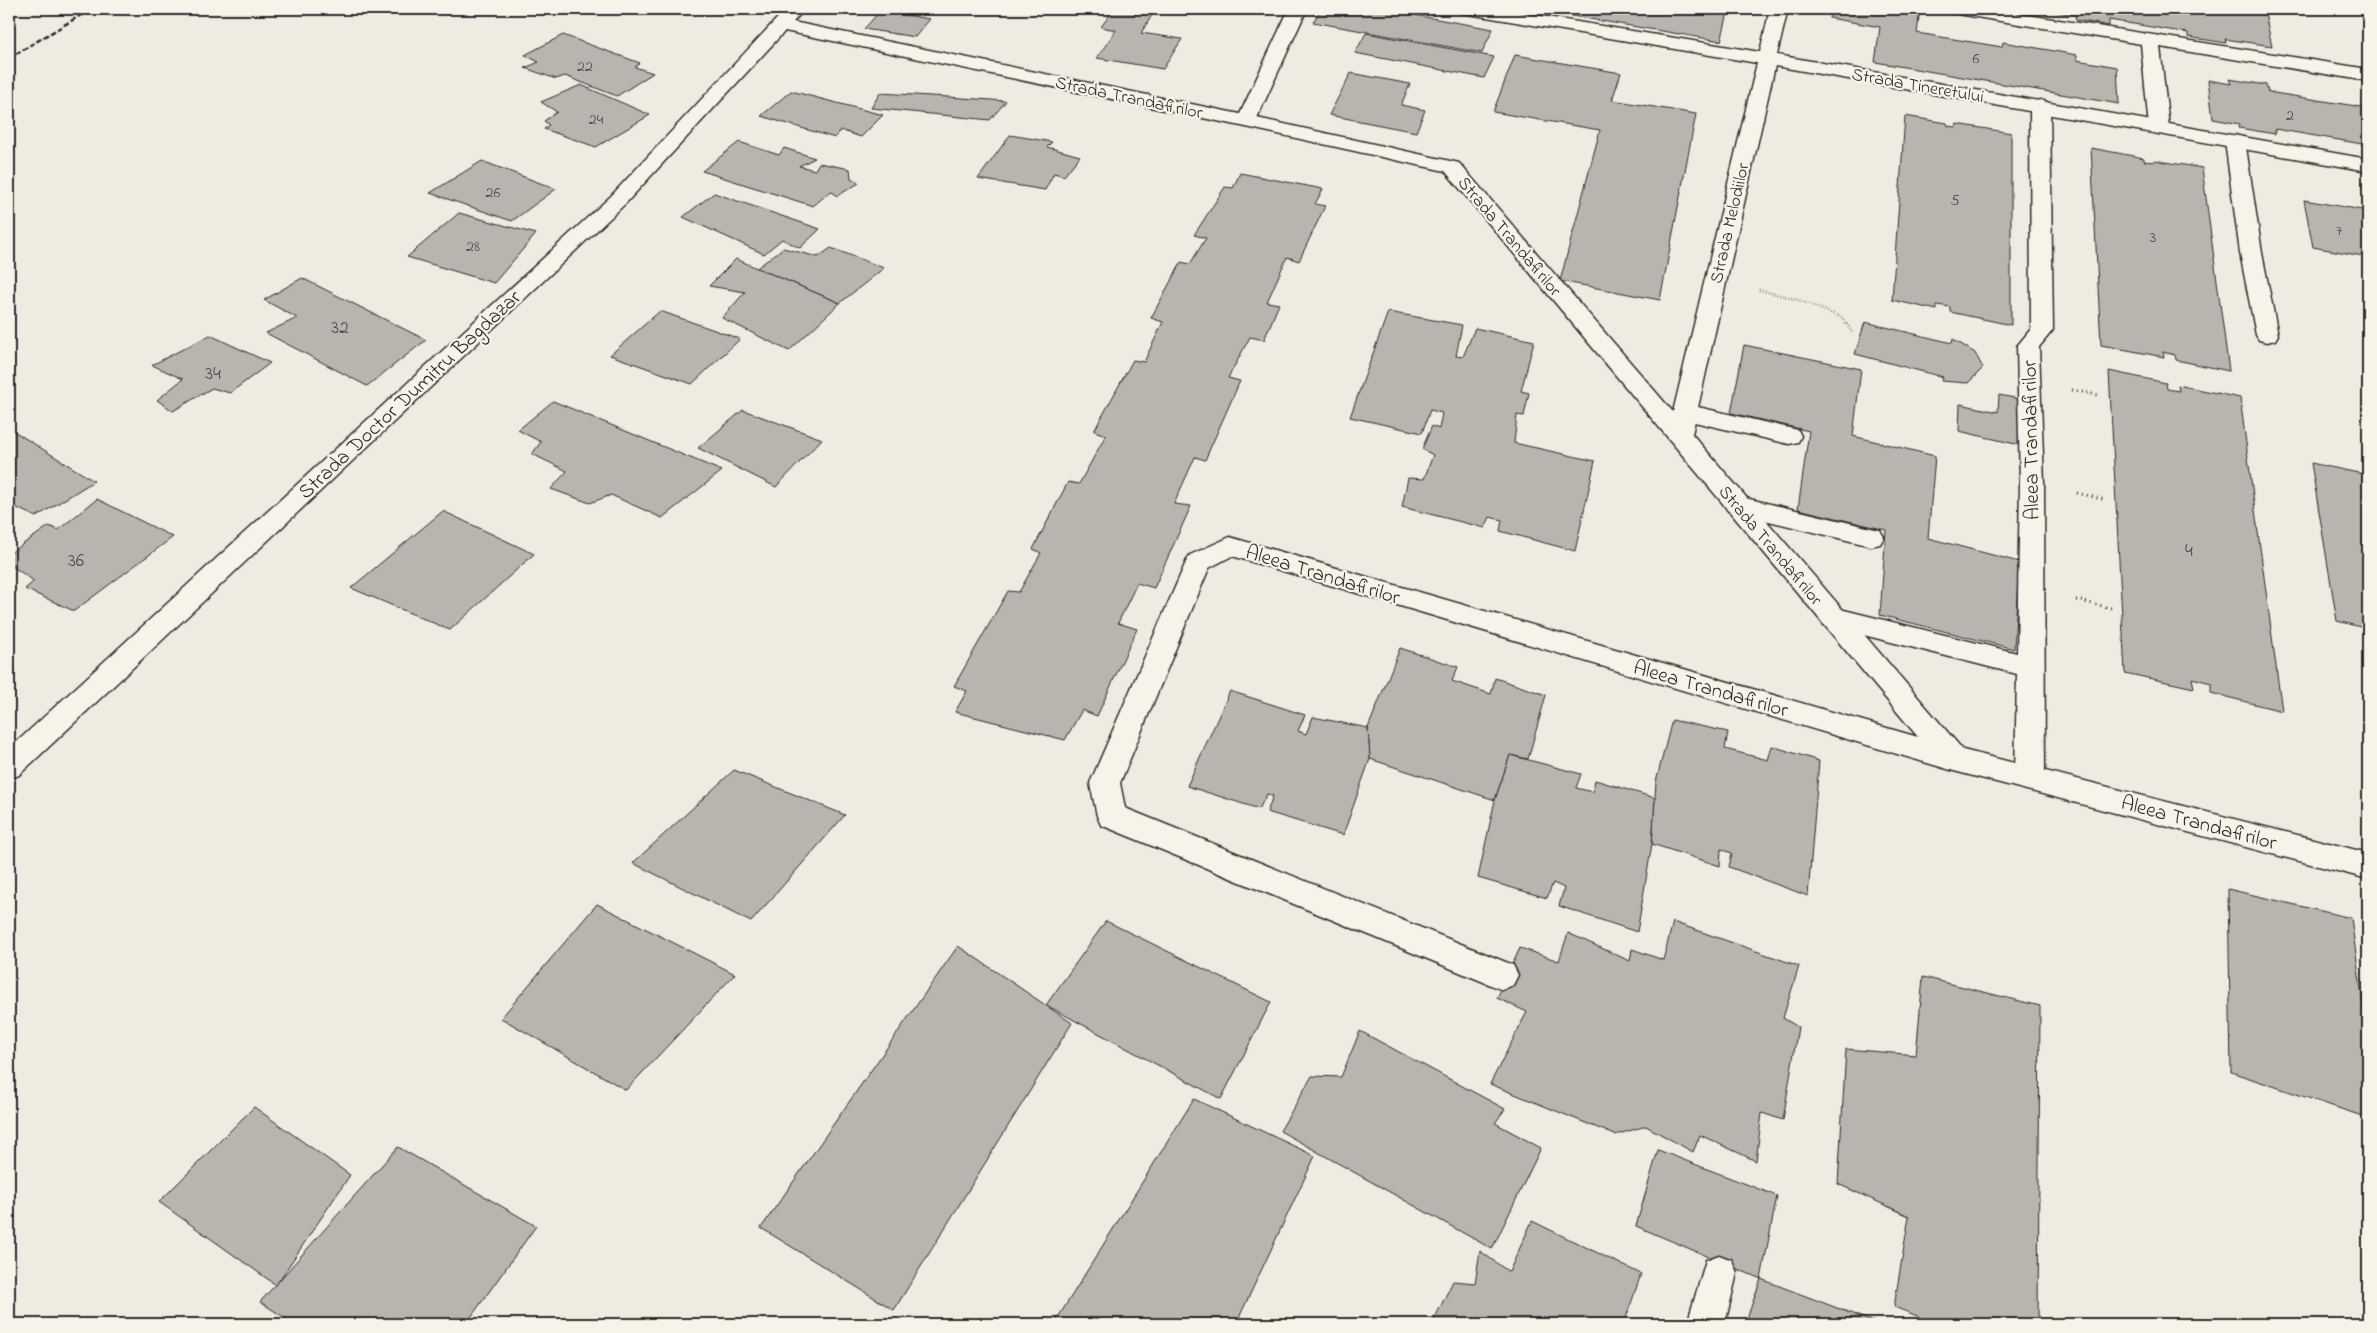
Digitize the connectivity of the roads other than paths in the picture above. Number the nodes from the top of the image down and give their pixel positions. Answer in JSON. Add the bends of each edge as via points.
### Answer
{"nodes":[{"id":1,"x":1298,"y":9,"type":"edge"},
{"id":2,"x":1468,"y":9,"type":"edge"},
{"id":3,"x":1779,"y":9,"type":"edge"},
{"id":4,"x":1958,"y":9,"type":"edge"},
{"id":5,"x":788,"y":17,"type":"edge"},
{"id":6,"x":2150,"y":39,"type":"junction"},
{"id":7,"x":1767,"y":59,"type":"junction"},
{"id":8,"x":2368,"y":75,"type":"edge"},
{"id":9,"x":2040,"y":106,"type":"junction"},
{"id":10,"x":1246,"y":121,"type":"junction"},
{"id":11,"x":2159,"y":127,"type":"junction"},
{"id":12,"x":2235,"y":141,"type":"junction"},
{"id":13,"x":2368,"y":165,"type":"edge"},
{"id":14,"x":2267,"y":335,"type":"dead end"},
{"id":15,"x":1685,"y":412,"type":"junction"},
{"id":16,"x":1789,"y":436,"type":"dead end"},
{"id":17,"x":1679,"y":437,"type":"junction"},
{"id":18,"x":1737,"y":505,"type":"junction"},
{"id":19,"x":1871,"y":537,"type":"dead end"},
{"id":20,"x":1832,"y":617,"type":"junction"},
{"id":21,"x":2032,"y":667,"type":"junction"},
{"id":22,"x":1954,"y":759,"type":"junction"},
{"id":23,"x":9,"y":767,"type":"edge"},
{"id":24,"x":2030,"y":778,"type":"junction"},
{"id":25,"x":2368,"y":866,"type":"edge"},
{"id":26,"x":1502,"y":975,"type":"dead end"},
{"id":27,"x":1719,"y":1273,"type":"dead end"},
{"id":28,"x":1706,"y":1324,"type":"edge"}],
"edges":[{"from":1,"to":10,"type":"street"},
{"from":2,"to":7,"type":"street","name":"Strada Tineretului"},
{"from":3,"to":7,"type":"street","name":"Strada Melodiilor"},
{"from":4,"to":6,"type":"street"},
{"from":5,"to":10,"type":"street","name":"Strada Trandafirilor"},
{"from":5,"to":23,"type":"street","name":"Strada Doctor Dumitru Bagdazar","via":[[618,200]]},
{"from":6,"to":8,"type":"street"},
{"from":6,"to":11,"type":"street"},
{"from":7,"to":9,"type":"street","name":"Strada Tineretului"},
{"from":7,"to":15,"type":"street","name":"Strada Melodiilor"},
{"from":9,"to":11,"type":"street","name":"Strada Tineretului"},
{"from":9,"to":21,"type":"street","name":"Aleea Trandafirilor","via":[[2042,330],[2028,346],[2032,466]]},
{"from":10,"to":17,"type":"street","name":"Strada Trandafirilor","via":[[1452,166]]},
{"from":11,"to":12,"type":"street","name":"Strada Tineretului"},
{"from":12,"to":13,"type":"street","name":"Strada Tineretului"},
{"from":12,"to":14,"type":"street"},
{"from":15,"to":16,"type":"street"},
{"from":15,"to":17,"type":"street","name":"Strada Melodiilor"},
{"from":17,"to":18,"type":"street","name":"Strada Trandafirilor"},
{"from":18,"to":19,"type":"street"},
{"from":18,"to":20,"type":"street","name":"Strada Trandafirilor"},
{"from":20,"to":21,"type":"street"},
{"from":20,"to":22,"type":"street","name":"Strada Trandafirilor"},
{"from":21,"to":24,"type":"street","name":"Aleea Trandafirilor"},
{"from":22,"to":24,"type":"street","name":"Aleea Trandafirilor"},
{"from":22,"to":26,"type":"street","name":"Aleea Trandafirilor","via":[[1230,546],[1199,562],[1105,783],[1112,816]]},
{"from":24,"to":25,"type":"street","name":"Aleea Trandafirilor"},
{"from":27,"to":28,"type":"street"}]}
